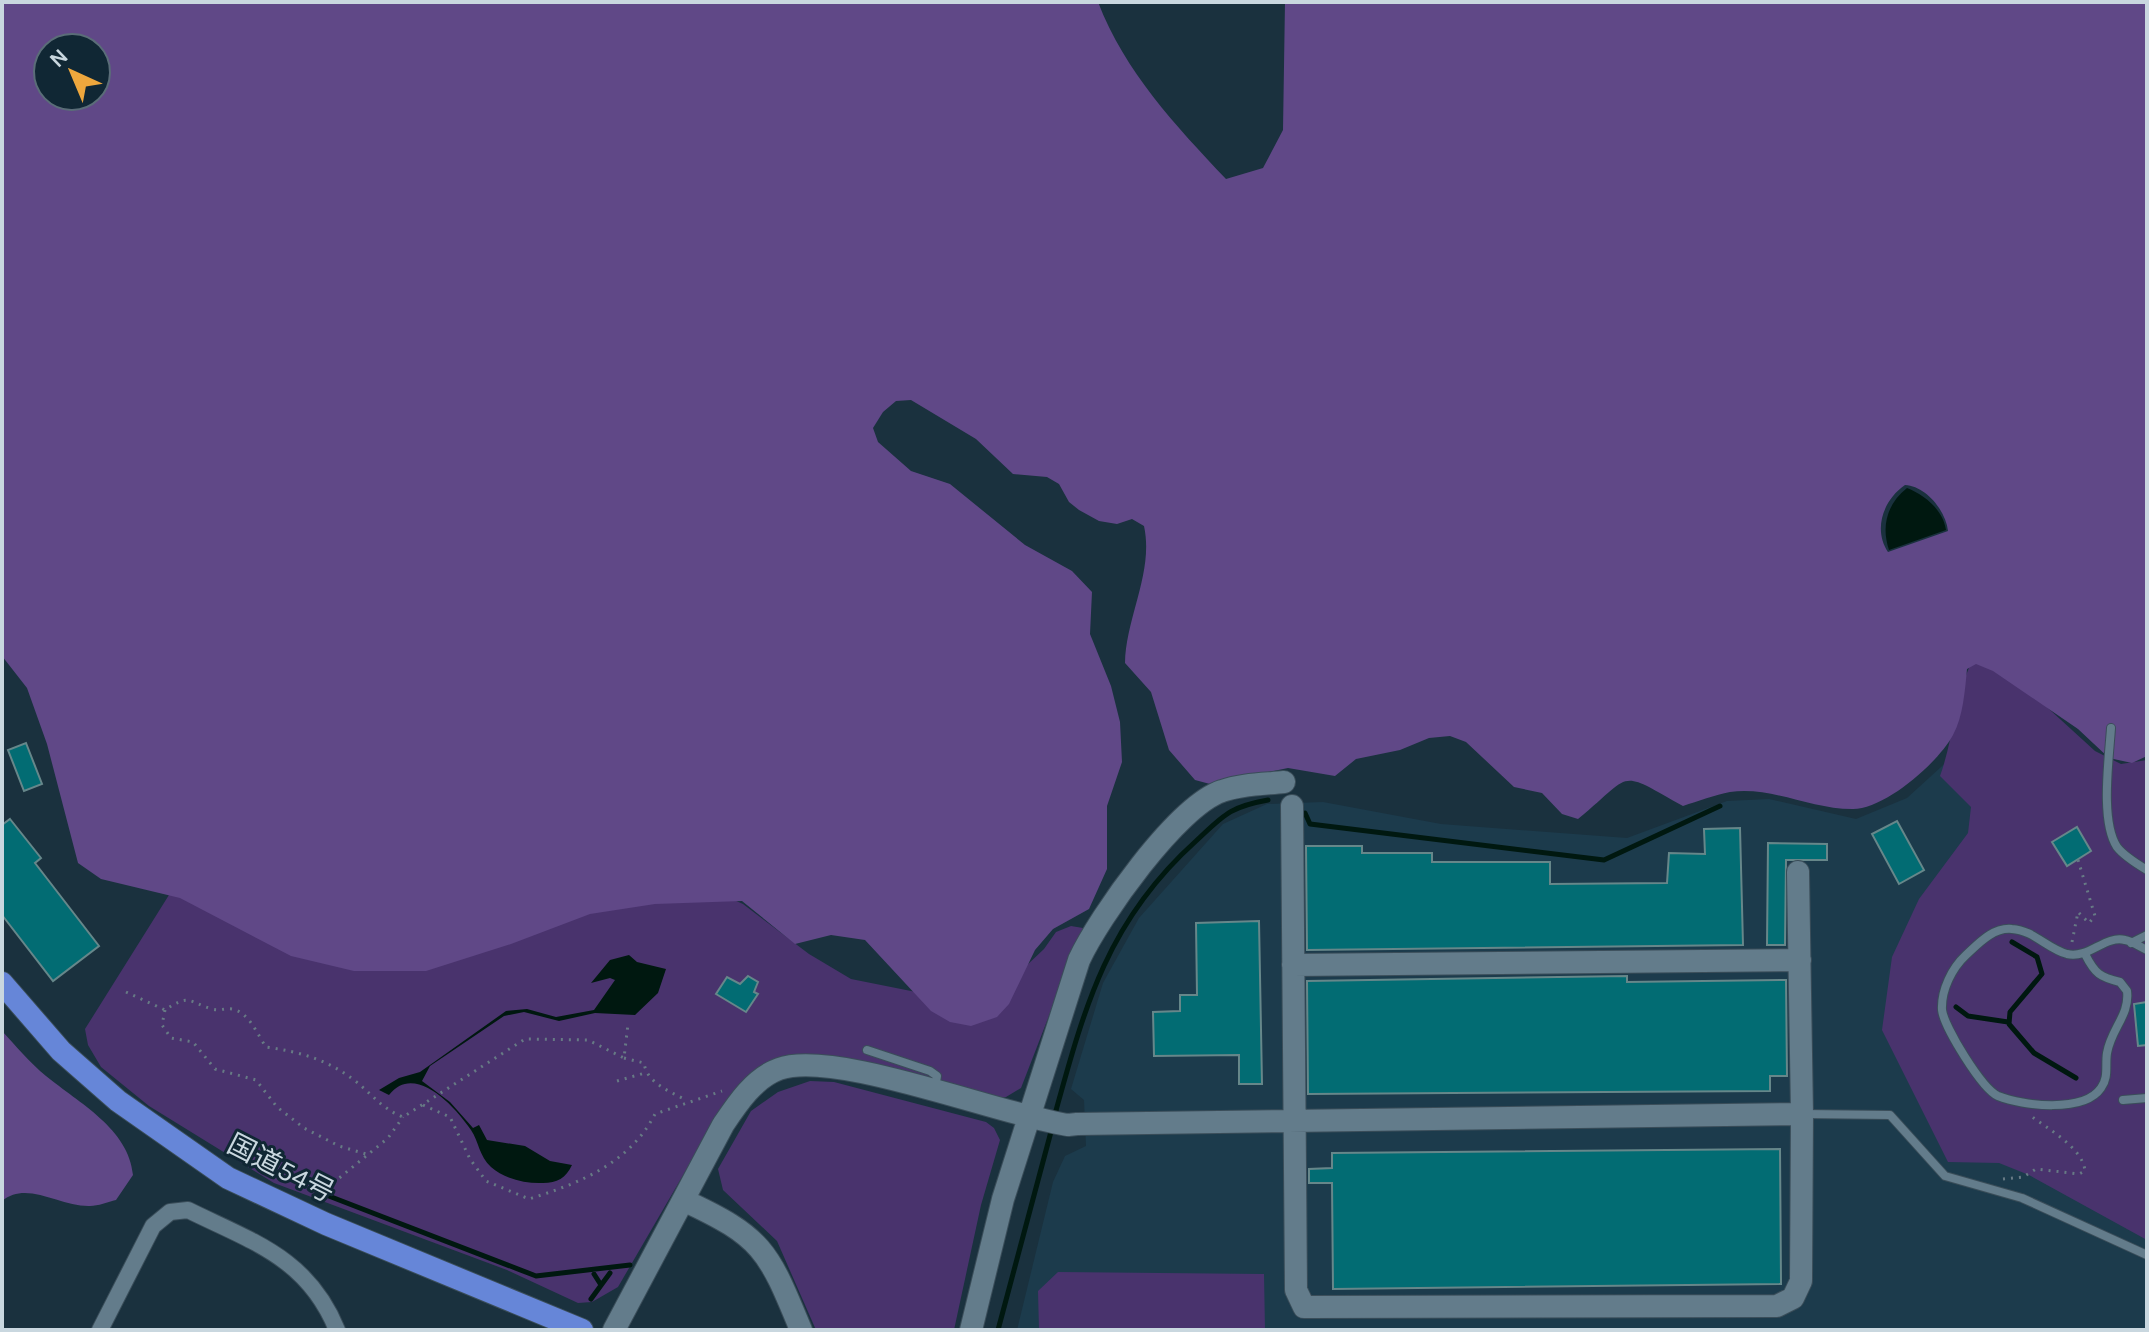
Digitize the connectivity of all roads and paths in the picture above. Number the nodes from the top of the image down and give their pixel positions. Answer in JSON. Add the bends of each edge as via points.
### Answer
{"nodes":[{"id":1,"x":2111,"y":728,"type":"dead end"},
{"id":2,"x":1284,"y":782,"type":"dead end"},
{"id":3,"x":1292,"y":806,"type":"dead end"},
{"id":4,"x":2078,"y":860,"type":"dead end"},
{"id":5,"x":2147,"y":870,"type":"edge"},
{"id":6,"x":1798,"y":872,"type":"dead end"},
{"id":7,"x":2147,"y":935,"type":"edge"},
{"id":8,"x":2131,"y":943,"type":"junction"},
{"id":9,"x":2147,"y":950,"type":"edge"},
{"id":10,"x":2070,"y":954,"type":"junction"},
{"id":11,"x":2085,"y":954,"type":"junction"},
{"id":12,"x":1800,"y":960,"type":"junction"},
{"id":13,"x":1293,"y":965,"type":"junction"},
{"id":14,"x":2,"y":983,"type":"edge"},
{"id":15,"x":126,"y":992,"type":"dead end"},
{"id":16,"x":165,"y":1010,"type":"junction"},
{"id":17,"x":628,"y":1024,"type":"dead end"},
{"id":18,"x":867,"y":1050,"type":"dead end"},
{"id":19,"x":624,"y":1058,"type":"junction"},
{"id":20,"x":645,"y":1073,"type":"junction"},
{"id":21,"x":617,"y":1081,"type":"dead end"},
{"id":22,"x":732,"y":1087,"type":"dead end"},
{"id":23,"x":934,"y":1093,"type":"junction"},
{"id":24,"x":2147,"y":1098,"type":"edge"},
{"id":25,"x":2123,"y":1100,"type":"dead end"},
{"id":26,"x":687,"y":1101,"type":"junction"},
{"id":27,"x":2028,"y":1101,"type":"junction"},
{"id":28,"x":423,"y":1105,"type":"junction"},
{"id":29,"x":1802,"y":1114,"type":"junction"},
{"id":30,"x":403,"y":1117,"type":"junction"},
{"id":31,"x":1030,"y":1118,"type":"junction"},
{"id":32,"x":1294,"y":1121,"type":"junction"},
{"id":33,"x":366,"y":1154,"type":"junction"},
{"id":34,"x":1997,"y":1190,"type":"junction"},
{"id":35,"x":321,"y":1193,"type":"dead end"},
{"id":36,"x":683,"y":1200,"type":"junction"},
{"id":37,"x":2147,"y":1255,"type":"edge"},
{"id":38,"x":100,"y":1330,"type":"edge"},
{"id":39,"x":337,"y":1330,"type":"edge"},
{"id":40,"x":582,"y":1330,"type":"edge"},
{"id":41,"x":614,"y":1330,"type":"edge"},
{"id":42,"x":801,"y":1330,"type":"edge"},
{"id":43,"x":971,"y":1330,"type":"edge"}],
"edges":[{"from":1,"to":5,"type":"lane","via":[[2111,833],[2118,849]]},
{"from":2,"to":31,"type":"street","via":[[1222,791],[1204,801],[1158,846],[1094,927]]},
{"from":3,"to":13,"type":"street"},
{"from":4,"to":10,"type":"path","via":[[2095,916],[2089,923],[2080,912],[2075,917]]},
{"from":6,"to":12,"type":"street"},
{"from":7,"to":8,"type":"lane"},
{"from":8,"to":9,"type":"lane"},
{"from":8,"to":11,"type":"lane","via":[[2116,940]]},
{"from":10,"to":11,"type":"lane"},
{"from":10,"to":27,"type":"lane","via":[[2019,930],[2003,929],[1957,963],[1945,991],[1944,1016],[1979,1079],[1997,1095]]},
{"from":11,"to":27,"type":"lane","via":[[2095,974],[2120,982],[2127,991],[2127,1011],[2108,1048],[2106,1078],[2083,1103]]},
{"from":12,"to":13,"type":"street"},
{"from":12,"to":29,"type":"street"},
{"from":13,"to":32,"type":"street"},
{"from":14,"to":40,"type":"highway","name":"国道54号","via":[[61,1051],[118,1101],[228,1178]]},
{"from":15,"to":16,"type":"path"},
{"from":16,"to":30,"type":"path","via":[[181,1000],[242,1013],[266,1047],[317,1057],[354,1080],[384,1110]]},
{"from":16,"to":33,"type":"path","via":[[162,1025],[171,1038],[193,1042],[215,1069],[256,1080],[277,1107],[304,1128]]},
{"from":17,"to":19,"type":"path"},
{"from":18,"to":23,"type":"lane","via":[[930,1071],[937,1076]]},
{"from":19,"to":20,"type":"path","via":[[644,1063]]},
{"from":19,"to":28,"type":"path","via":[[588,1040],[525,1039]]},
{"from":20,"to":21,"type":"path"},
{"from":20,"to":26,"type":"path"},
{"from":22,"to":26,"type":"path"},
{"from":23,"to":31,"type":"street"},
{"from":23,"to":36,"type":"street","via":[[821,1064],[779,1069],[745,1093]]},
{"from":24,"to":25,"type":"lane"},
{"from":26,"to":28,"type":"path","via":[[655,1114],[645,1133],[614,1163],[529,1199],[486,1181],[450,1117]]},
{"from":27,"to":34,"type":"path","via":[[2030,1115],[2050,1127],[2082,1160],[2085,1171],[2036,1169],[2023,1177],[2005,1177]]},
{"from":28,"to":30,"type":"path"},
{"from":29,"to":32,"type":"street"},
{"from":29,"to":32,"type":"street","via":[[1801,1281],[1793,1298],[1777,1306],[1308,1308],[1296,1290]]},
{"from":29,"to":34,"type":"lane","via":[[1890,1115],[1945,1176]]},
{"from":30,"to":33,"type":"path","via":[[388,1138]]},
{"from":31,"to":32,"type":"street","via":[[1068,1125]]},
{"from":31,"to":43,"type":"street","via":[[1003,1199]]},
{"from":33,"to":35,"type":"path"},
{"from":34,"to":37,"type":"lane"},
{"from":36,"to":41,"type":"street"},
{"from":36,"to":42,"type":"street","via":[[755,1240]]},
{"from":38,"to":39,"type":"street","via":[[153,1226],[179,1209],[290,1262],[313,1286]]}]}
